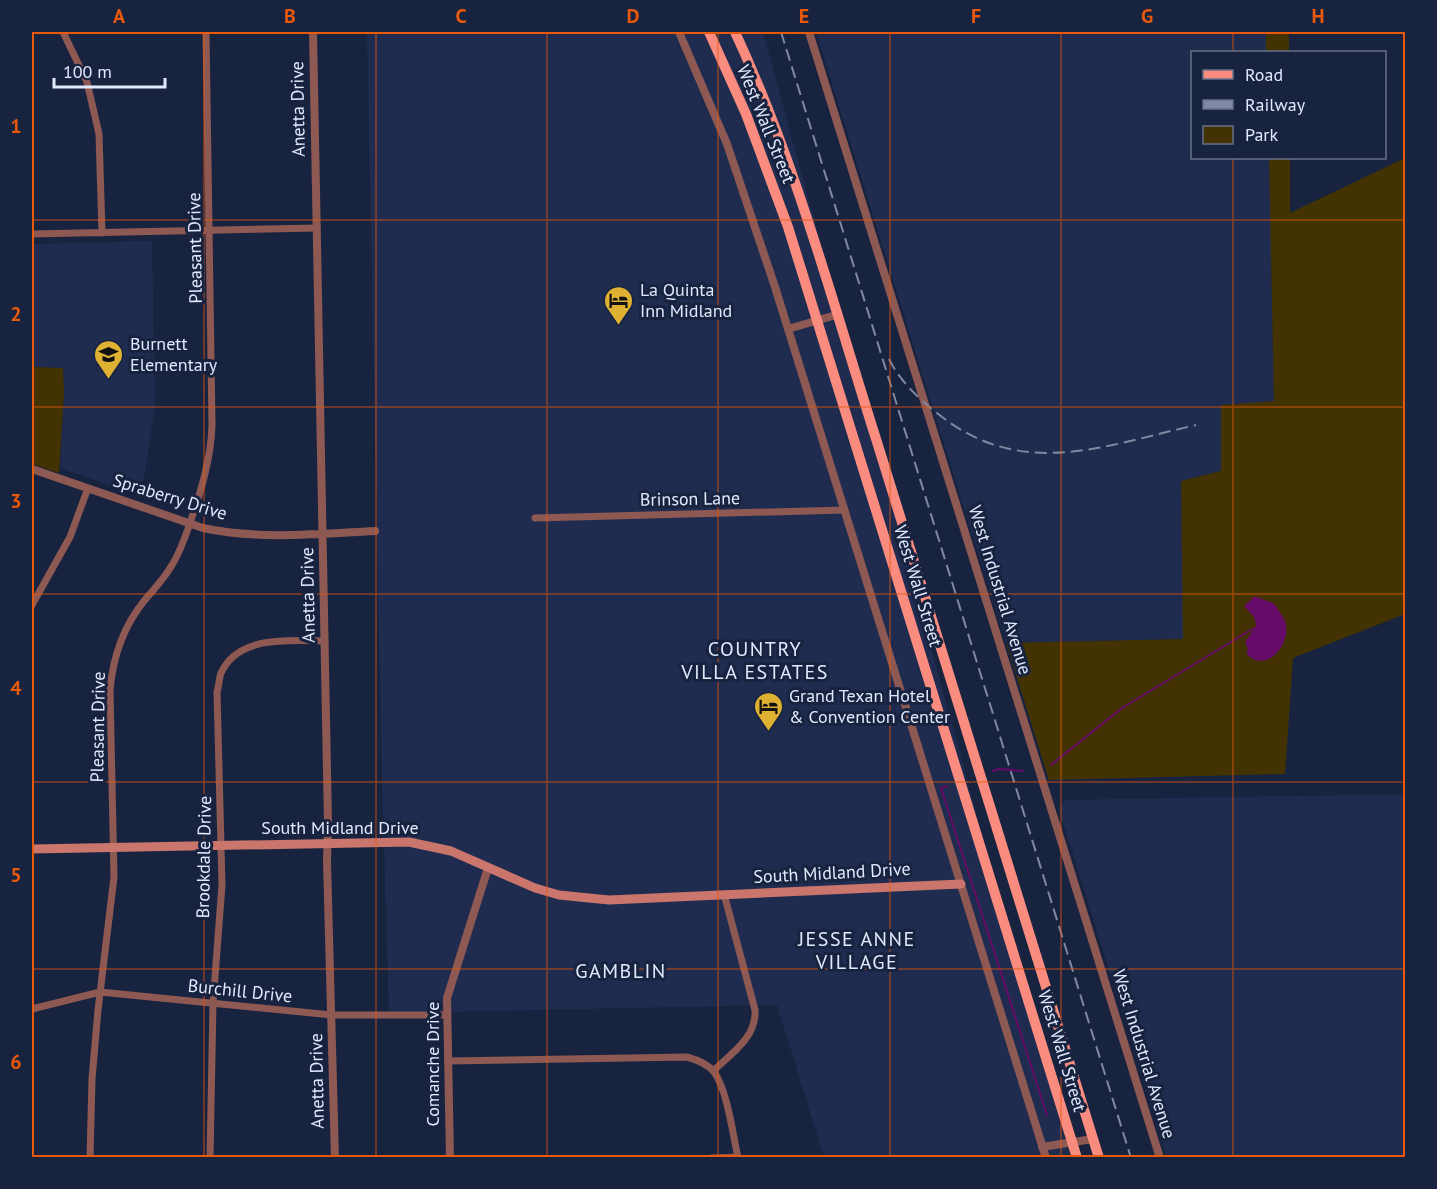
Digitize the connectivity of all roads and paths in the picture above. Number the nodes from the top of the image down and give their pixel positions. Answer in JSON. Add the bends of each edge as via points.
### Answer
{"nodes":[{"id":1,"x":63,"y":32,"type":"edge"},
{"id":2,"x":206,"y":32,"type":"edge"},
{"id":3,"x":313,"y":32,"type":"edge"},
{"id":4,"x":679,"y":32,"type":"edge"},
{"id":5,"x":709,"y":32,"type":"edge"},
{"id":6,"x":735,"y":32,"type":"edge"},
{"id":7,"x":809,"y":32,"type":"edge"},
{"id":8,"x":317,"y":228,"type":"junction"},
{"id":9,"x":210,"y":230,"type":"junction"},
{"id":10,"x":102,"y":233,"type":"junction"},
{"id":11,"x":32,"y":234,"type":"edge"},
{"id":12,"x":836,"y":315,"type":"junction"},
{"id":13,"x":819,"y":320,"type":"junction"},
{"id":14,"x":788,"y":329,"type":"junction"},
{"id":15,"x":32,"y":469,"type":"edge"},
{"id":16,"x":88,"y":488,"type":"junction"},
{"id":17,"x":845,"y":510,"type":"junction"},
{"id":18,"x":535,"y":518,"type":"dead end"},
{"id":19,"x":190,"y":523,"type":"junction"},
{"id":20,"x":375,"y":531,"type":"dead end"},
{"id":21,"x":323,"y":533,"type":"junction"},
{"id":22,"x":32,"y":605,"type":"edge"},
{"id":23,"x":325,"y":641,"type":"junction"},
{"id":24,"x":328,"y":842,"type":"junction"},
{"id":25,"x":221,"y":844,"type":"junction"},
{"id":26,"x":114,"y":847,"type":"junction"},
{"id":27,"x":32,"y":849,"type":"edge"},
{"id":28,"x":488,"y":868,"type":"junction"},
{"id":29,"x":961,"y":884,"type":"junction"},
{"id":30,"x":724,"y":894,"type":"junction"},
{"id":31,"x":100,"y":992,"type":"junction"},
{"id":32,"x":213,"y":1003,"type":"junction"},
{"id":33,"x":32,"y":1009,"type":"edge"},
{"id":34,"x":332,"y":1015,"type":"junction"},
{"id":35,"x":447,"y":1015,"type":"junction"},
{"id":36,"x":447,"y":1061,"type":"junction"},
{"id":37,"x":713,"y":1071,"type":"junction"},
{"id":38,"x":1094,"y":1139,"type":"junction"},
{"id":39,"x":1073,"y":1142,"type":"junction"},
{"id":40,"x":1042,"y":1147,"type":"junction"},
{"id":41,"x":738,"y":1157,"type":"edge"},
{"id":42,"x":90,"y":1158,"type":"edge"},
{"id":43,"x":210,"y":1158,"type":"edge"},
{"id":44,"x":335,"y":1158,"type":"edge"},
{"id":45,"x":450,"y":1158,"type":"edge"},
{"id":46,"x":712,"y":1158,"type":"edge"},
{"id":47,"x":1046,"y":1158,"type":"edge"},
{"id":48,"x":1077,"y":1158,"type":"edge"},
{"id":49,"x":1099,"y":1158,"type":"edge"},
{"id":50,"x":1160,"y":1158,"type":"edge"}],
"edges":[{"from":1,"to":10,"type":"street","via":[[87,82],[99,134]]},
{"from":2,"to":9,"type":"street","name":"Pleasant Drive"},
{"from":3,"to":8,"type":"street","name":"Anetta Drive"},
{"from":4,"to":14,"type":"street","via":[[727,144]]},
{"from":5,"to":13,"type":"main road","name":"West Wall Street","via":[[766,164]]},
{"from":6,"to":12,"type":"main road","name":"West Wall Street","via":[[792,175]]},
{"from":7,"to":50,"type":"street","name":"West Industrial Avenue"},
{"from":8,"to":9,"type":"street"},
{"from":8,"to":21,"type":"street","name":"Anetta Drive"},
{"from":9,"to":10,"type":"street"},
{"from":9,"to":19,"type":"street","name":"Pleasant Drive","via":[[212,432],[206,475]]},
{"from":10,"to":11,"type":"street"},
{"from":12,"to":13,"type":"street"},
{"from":12,"to":38,"type":"main road","name":"West Wall Street"},
{"from":13,"to":14,"type":"street"},
{"from":13,"to":39,"type":"main road","name":"West Wall Street"},
{"from":14,"to":17,"type":"street"},
{"from":15,"to":16,"type":"street","name":"Spraberry Drive"},
{"from":16,"to":19,"type":"street","name":"Spraberry Drive"},
{"from":16,"to":22,"type":"street","via":[[70,537]]},
{"from":17,"to":18,"type":"street","name":"Brinson Lane"},
{"from":17,"to":29,"type":"street"},
{"from":19,"to":21,"type":"street","name":"Spraberry Drive","via":[[239,534]]},
{"from":19,"to":26,"type":"street","name":"Pleasant Drive","via":[[174,564],[125,630],[113,664],[110,690]]},
{"from":20,"to":21,"type":"street","name":"Spraberry Drive"},
{"from":21,"to":23,"type":"street","name":"Anetta Drive"},
{"from":23,"to":24,"type":"street","name":"Anetta Drive"},
{"from":23,"to":25,"type":"street","name":"Brookdale Drive","via":[[270,642],[244,648],[221,673],[217,692]]},
{"from":24,"to":25,"type":"main road","name":"South Midland Drive"},
{"from":24,"to":28,"type":"main road","name":"South Midland Drive","via":[[422,844],[451,851]]},
{"from":24,"to":34,"type":"street","name":"Anetta Drive"},
{"from":25,"to":26,"type":"main road","name":"South Midland Drive"},
{"from":25,"to":32,"type":"street","name":"Brookdale Drive","via":[[222,885]]},
{"from":26,"to":27,"type":"main road","name":"South Midland Drive"},
{"from":26,"to":31,"type":"street","name":"Pleasant Drive","via":[[114,884]]},
{"from":28,"to":30,"type":"main road","name":"South Midland Drive","via":[[535,888],[583,898]]},
{"from":28,"to":35,"type":"street","name":"Comanche Drive","via":[[447,998]]},
{"from":29,"to":30,"type":"main road","name":"South Midland Drive"},
{"from":29,"to":40,"type":"street"},
{"from":30,"to":37,"type":"street","via":[[755,1020],[749,1036]]},
{"from":31,"to":32,"type":"street","name":"Burchill Drive"},
{"from":31,"to":33,"type":"street","name":"Burchill Drive"},
{"from":31,"to":42,"type":"street","name":"Pleasant Drive"},
{"from":32,"to":34,"type":"street","name":"Burchill Drive"},
{"from":32,"to":43,"type":"street","name":"Brookdale Drive"},
{"from":34,"to":35,"type":"street","name":"Burchill Drive"},
{"from":34,"to":44,"type":"street","name":"Anetta Drive"},
{"from":35,"to":36,"type":"street","name":"Comanche Drive"},
{"from":36,"to":37,"type":"street","via":[[687,1057]]},
{"from":36,"to":45,"type":"street","name":"Comanche Drive"},
{"from":37,"to":41,"type":"street","via":[[721,1085]]},
{"from":38,"to":39,"type":"street"},
{"from":38,"to":49,"type":"main road","name":"West Wall Street"},
{"from":39,"to":40,"type":"street"},
{"from":39,"to":48,"type":"main road","name":"West Wall Street"},
{"from":40,"to":47,"type":"street"},
{"from":41,"to":46,"type":"street"}]}
